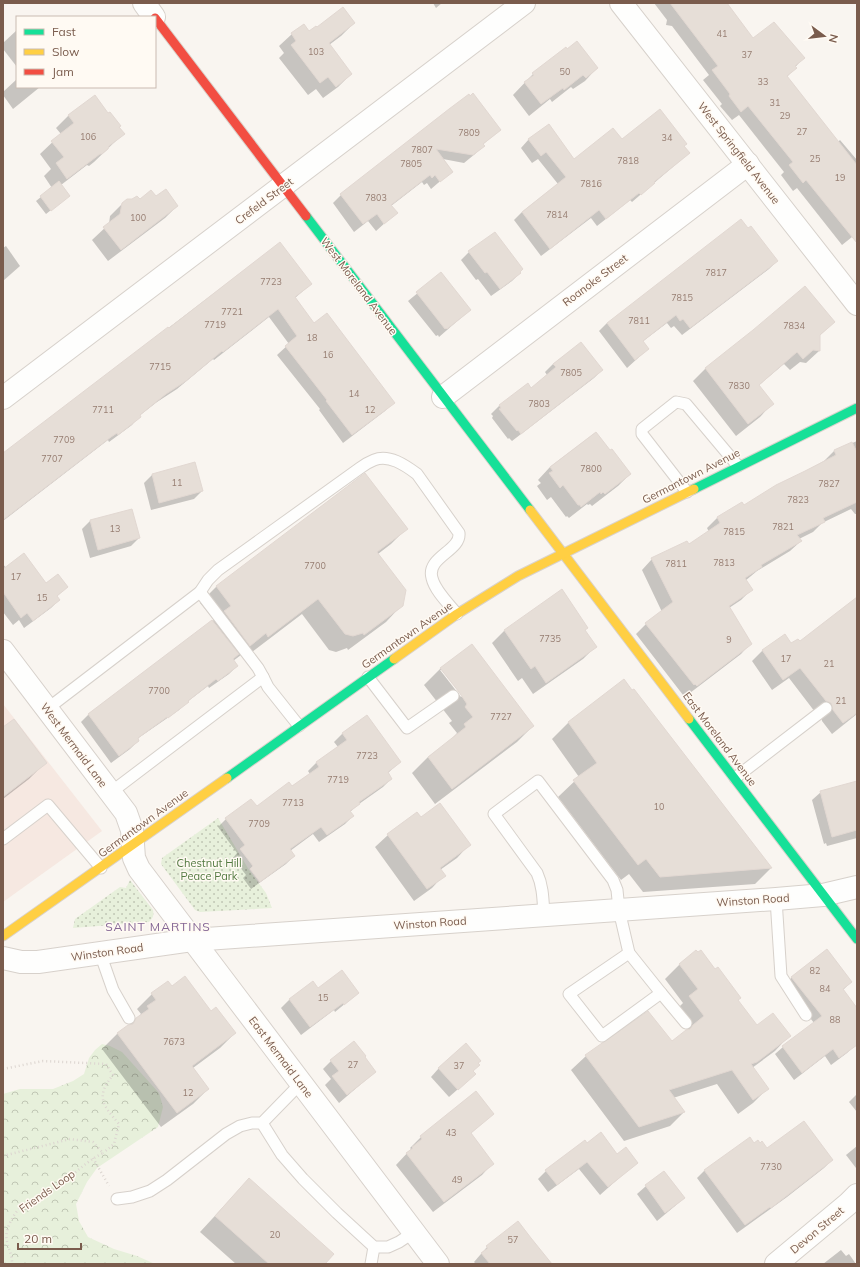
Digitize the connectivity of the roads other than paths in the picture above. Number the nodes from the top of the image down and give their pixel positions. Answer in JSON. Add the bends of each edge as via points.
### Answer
{"nodes":[{"id":1,"x":144,"y":3,"type":"edge"},
{"id":2,"x":524,"y":3,"type":"edge"},
{"id":3,"x":621,"y":3,"type":"edge"},
{"id":4,"x":154,"y":16,"type":"edge"},
{"id":5,"x":156,"y":18,"type":"edge"},
{"id":6,"x":748,"y":164,"type":"junction"},
{"id":7,"x":284,"y":186,"type":"junction"},
{"id":8,"x":857,"y":304,"type":"edge"},
{"id":9,"x":443,"y":397,"type":"junction"},
{"id":10,"x":3,"y":398,"type":"edge"},
{"id":11,"x":857,"y":408,"type":"edge"},
{"id":12,"x":738,"y":466,"type":"junction"},
{"id":13,"x":687,"y":492,"type":"junction"},
{"id":14,"x":564,"y":553,"type":"junction"},
{"id":15,"x":200,"y":592,"type":"junction"},
{"id":16,"x":457,"y":614,"type":"junction"},
{"id":17,"x":3,"y":651,"type":"edge"},
{"id":18,"x":263,"y":677,"type":"junction"},
{"id":19,"x":368,"y":677,"type":"junction"},
{"id":20,"x":453,"y":696,"type":"dead end"},
{"id":21,"x":826,"y":708,"type":"dead end"},
{"id":22,"x":47,"y":709,"type":"junction"},
{"id":23,"x":299,"y":726,"type":"junction"},
{"id":24,"x":735,"y":778,"type":"junction"},
{"id":25,"x":110,"y":793,"type":"junction"},
{"id":26,"x":3,"y":839,"type":"edge"},
{"id":27,"x":132,"y":845,"type":"junction"},
{"id":28,"x":101,"y":868,"type":"junction"},
{"id":29,"x":857,"y":887,"type":"edge"},
{"id":30,"x":823,"y":895,"type":"junction"},
{"id":31,"x":776,"y":899,"type":"junction"},
{"id":32,"x":620,"y":910,"type":"junction"},
{"id":33,"x":544,"y":915,"type":"junction"},
{"id":34,"x":3,"y":936,"type":"edge"},
{"id":35,"x":857,"y":939,"type":"edge"},
{"id":36,"x":192,"y":940,"type":"junction"},
{"id":37,"x":100,"y":953,"type":"junction"},
{"id":38,"x":629,"y":953,"type":"junction"},
{"id":39,"x":3,"y":958,"type":"edge"},
{"id":40,"x":661,"y":993,"type":"junction"},
{"id":41,"x":806,"y":1014,"type":"dead end"},
{"id":42,"x":129,"y":1018,"type":"dead end"},
{"id":43,"x":686,"y":1023,"type":"dead end"},
{"id":44,"x":301,"y":1083,"type":"junction"},
{"id":45,"x":262,"y":1123,"type":"junction"},
{"id":46,"x":857,"y":1195,"type":"edge"},
{"id":47,"x":117,"y":1199,"type":"road end"},
{"id":48,"x":414,"y":1232,"type":"junction"},
{"id":49,"x":374,"y":1247,"type":"junction"},
{"id":50,"x":371,"y":1264,"type":"edge"},
{"id":51,"x":438,"y":1264,"type":"edge"},
{"id":52,"x":776,"y":1264,"type":"edge"}],
"edges":[{"from":1,"to":4,"type":"street","name":"West Moreland Avenue"},
{"from":2,"to":7,"type":"street","name":"Crefeld Street"},
{"from":3,"to":6,"type":"street","name":"West Springfield Avenue"},
{"from":5,"to":7,"type":"street","name":"West Moreland Avenue"},
{"from":6,"to":8,"type":"street","name":"West Springfield Avenue"},
{"from":6,"to":9,"type":"street","name":"Roanoke Street"},
{"from":7,"to":9,"type":"street","name":"West Moreland Avenue"},
{"from":7,"to":10,"type":"street","name":"Crefeld Street"},
{"from":9,"to":14,"type":"street","name":"West Moreland Avenue"},
{"from":11,"to":12,"type":"street","name":"Germantown Avenue"},
{"from":12,"to":13,"type":"street","name":"Germantown Avenue"},
{"from":12,"to":13,"type":"lane","via":[[686,404],[676,402],[642,429],[642,434]]},
{"from":13,"to":14,"type":"street","name":"Germantown Avenue"},
{"from":14,"to":16,"type":"street","name":"Germantown Avenue","via":[[518,576]]},
{"from":14,"to":24,"type":"street","name":"East Moreland Avenue"},
{"from":15,"to":16,"type":"lane","via":[[218,570],[360,468],[374,459],[386,458],[408,467],[417,474],[459,533],[458,542],[440,557],[433,567],[431,577]]},
{"from":15,"to":18,"type":"lane"},
{"from":15,"to":22,"type":"lane"},
{"from":16,"to":19,"type":"street","name":"Germantown Avenue"},
{"from":17,"to":22,"type":"street","name":"West Mermaid Lane"},
{"from":18,"to":23,"type":"lane"},
{"from":18,"to":25,"type":"lane"},
{"from":19,"to":20,"type":"lane","via":[[407,728]]},
{"from":19,"to":23,"type":"street","name":"Germantown Avenue"},
{"from":21,"to":24,"type":"lane"},
{"from":22,"to":25,"type":"street","name":"West Mermaid Lane"},
{"from":23,"to":27,"type":"street","name":"Germantown Avenue"},
{"from":24,"to":30,"type":"street","name":"East Moreland Avenue"},
{"from":25,"to":27,"type":"street","name":"West Mermaid Lane","via":[[126,813]]},
{"from":26,"to":28,"type":"lane","via":[[48,805]]},
{"from":27,"to":28,"type":"street","name":"Germantown Avenue"},
{"from":27,"to":36,"type":"street","name":"East Mermaid Lane","via":[[139,869]]},
{"from":28,"to":34,"type":"street","name":"Germantown Avenue"},
{"from":29,"to":30,"type":"street","name":"Winston Road"},
{"from":30,"to":31,"type":"street","name":"Winston Road"},
{"from":30,"to":35,"type":"street","name":"East Moreland Avenue"},
{"from":31,"to":32,"type":"street","name":"Winston Road"},
{"from":31,"to":41,"type":"lane","via":[[780,976]]},
{"from":32,"to":33,"type":"street","name":"Winston Road"},
{"from":32,"to":33,"type":"lane","via":[[616,890],[607,871],[538,781],[494,814],[537,872],[543,892]]},
{"from":32,"to":38,"type":"lane"},
{"from":33,"to":36,"type":"street","name":"Winston Road"},
{"from":36,"to":37,"type":"street","name":"Winston Road"},
{"from":36,"to":44,"type":"street","name":"East Mermaid Lane"},
{"from":37,"to":39,"type":"street","name":"Winston Road","via":[[38,962]]},
{"from":37,"to":42,"type":"lane","via":[[112,990]]},
{"from":38,"to":40,"type":"lane"},
{"from":38,"to":40,"type":"lane","via":[[569,994],[602,1036]]},
{"from":40,"to":43,"type":"lane"},
{"from":44,"to":45,"type":"lane"},
{"from":44,"to":48,"type":"street","name":"East Mermaid Lane"},
{"from":45,"to":47,"type":"lane","via":[[240,1126],[226,1134],[150,1191]]},
{"from":45,"to":49,"type":"lane","via":[[282,1155],[303,1179]]},
{"from":46,"to":52,"type":"street","name":"Devon Street"},
{"from":48,"to":49,"type":"lane","via":[[388,1247]]},
{"from":48,"to":51,"type":"street","name":"East Mermaid Lane"},
{"from":49,"to":50,"type":"lane"}]}
